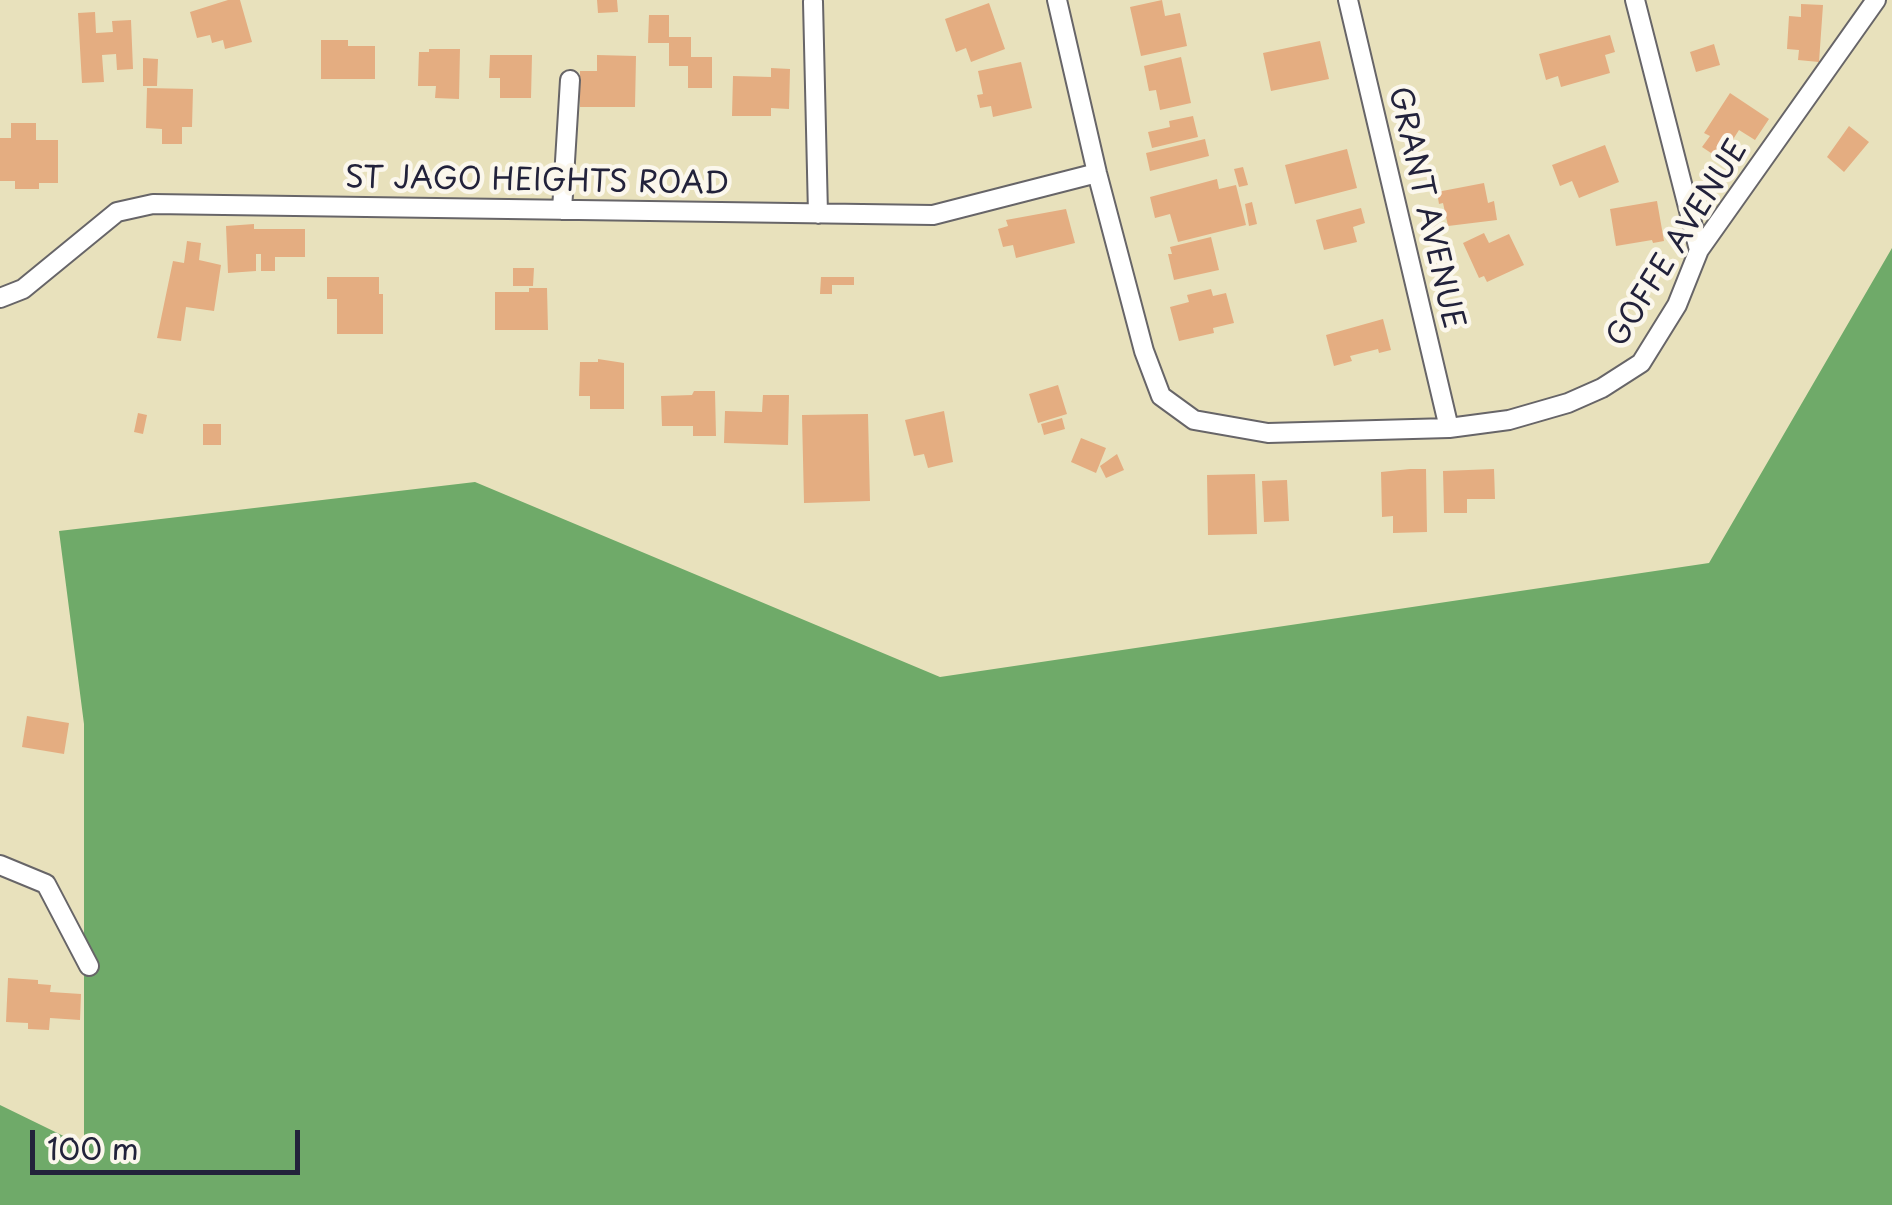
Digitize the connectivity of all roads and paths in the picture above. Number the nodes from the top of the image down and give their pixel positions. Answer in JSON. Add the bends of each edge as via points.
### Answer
{"nodes":[{"id":1,"x":1057,"y":0,"type":"edge"},
{"id":2,"x":1348,"y":0,"type":"edge"},
{"id":3,"x":1635,"y":0,"type":"edge"},
{"id":4,"x":1876,"y":0,"type":"edge"},
{"id":5,"x":812,"y":2,"type":"edge"},
{"id":6,"x":570,"y":80,"type":"dead end"},
{"id":7,"x":1097,"y":172,"type":"junction"},
{"id":8,"x":562,"y":210,"type":"junction"},
{"id":9,"x":818,"y":214,"type":"junction"},
{"id":10,"x":1699,"y":250,"type":"junction"},
{"id":11,"x":0,"y":298,"type":"edge"},
{"id":12,"x":1449,"y":428,"type":"junction"},
{"id":13,"x":0,"y":866,"type":"edge"},
{"id":14,"x":89,"y":966,"type":"dead end"}],
"edges":[{"from":1,"to":7,"type":"street","name":"GOFFE AVENUE"},
{"from":2,"to":12,"type":"street","name":"GRANT AVENUE"},
{"from":3,"to":10,"type":"street"},
{"from":4,"to":10,"type":"street","name":"GOFFE AVENUE"},
{"from":5,"to":9,"type":"street"},
{"from":6,"to":8,"type":"street"},
{"from":7,"to":9,"type":"street","name":"ST JAGO HEIGHTS ROAD","via":[[934,216]]},
{"from":7,"to":12,"type":"street","name":"GOFFE AVENUE","via":[[1153,378],[1175,409],[1208,423],[1268,433]]},
{"from":8,"to":9,"type":"street","name":"ST JAGO HEIGHTS ROAD"},
{"from":8,"to":11,"type":"street","name":"ST JAGO HEIGHTS ROAD","via":[[153,204],[117,212],[23,289]]},
{"from":10,"to":12,"type":"street","name":"GOFFE AVENUE","via":[[1677,306],[1641,363],[1568,404]]},
{"from":13,"to":14,"type":"street","via":[[46,884]]}]}
